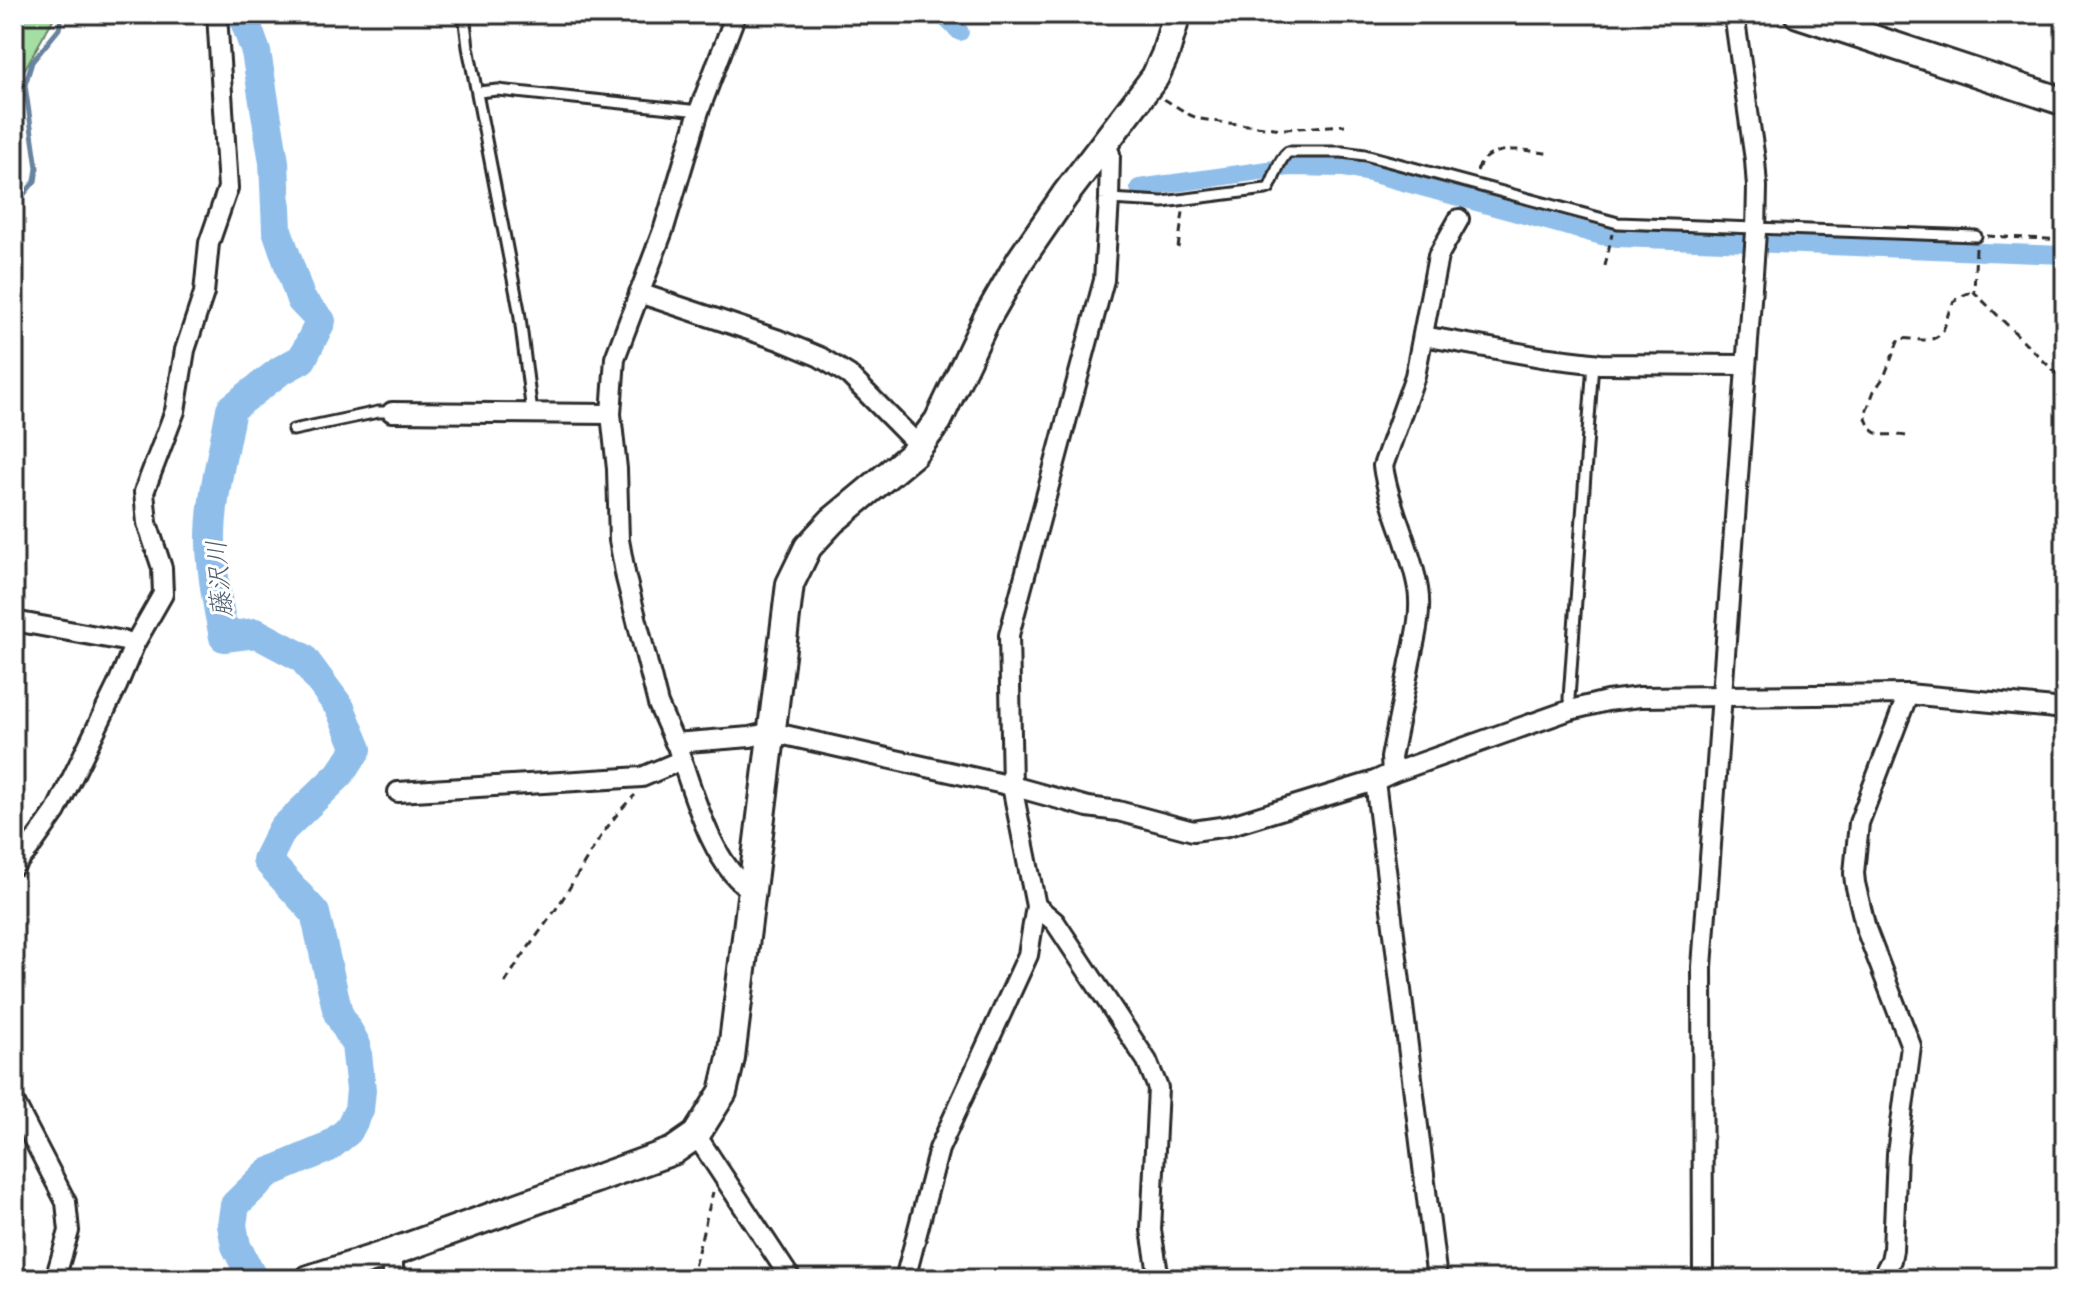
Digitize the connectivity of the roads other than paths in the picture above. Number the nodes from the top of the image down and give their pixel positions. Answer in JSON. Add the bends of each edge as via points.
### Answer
{"nodes":[{"id":1,"x":217,"y":14,"type":"edge"},
{"id":2,"x":464,"y":14,"type":"edge"},
{"id":3,"x":736,"y":14,"type":"edge"},
{"id":4,"x":1177,"y":14,"type":"edge"},
{"id":5,"x":1734,"y":14,"type":"edge"},
{"id":6,"x":1798,"y":14,"type":"edge"},
{"id":7,"x":478,"y":92,"type":"junction"},
{"id":8,"x":2065,"y":102,"type":"edge"},
{"id":9,"x":699,"y":111,"type":"junction"},
{"id":10,"x":1105,"y":142,"type":"junction"},
{"id":11,"x":1109,"y":199,"type":"junction"},
{"id":12,"x":1459,"y":219,"type":"dead end"},
{"id":13,"x":1756,"y":230,"type":"junction"},
{"id":14,"x":1976,"y":238,"type":"road end"},
{"id":15,"x":639,"y":293,"type":"junction"},
{"id":16,"x":1423,"y":336,"type":"junction"},
{"id":17,"x":1593,"y":363,"type":"junction"},
{"id":18,"x":1745,"y":365,"type":"junction"},
{"id":19,"x":392,"y":412,"type":"joint"},
{"id":20,"x":532,"y":413,"type":"junction"},
{"id":21,"x":611,"y":414,"type":"junction"},
{"id":22,"x":293,"y":430,"type":"dead end"},
{"id":23,"x":919,"y":446,"type":"junction"},
{"id":24,"x":14,"y":621,"type":"edge"},
{"id":25,"x":135,"y":643,"type":"junction"},
{"id":26,"x":1908,"y":694,"type":"junction"},
{"id":27,"x":1721,"y":696,"type":"junction"},
{"id":28,"x":2062,"y":708,"type":"edge"},
{"id":29,"x":1570,"y":710,"type":"junction"},
{"id":30,"x":771,"y":732,"type":"junction"},
{"id":31,"x":678,"y":752,"type":"junction"},
{"id":32,"x":1383,"y":777,"type":"junction"},
{"id":33,"x":1012,"y":786,"type":"junction"},
{"id":34,"x":398,"y":792,"type":"dead end"},
{"id":35,"x":14,"y":866,"type":"edge"},
{"id":36,"x":752,"y":890,"type":"junction"},
{"id":37,"x":1036,"y":906,"type":"junction"},
{"id":38,"x":14,"y":1102,"type":"edge"},
{"id":39,"x":696,"y":1135,"type":"junction"},
{"id":40,"x":390,"y":1266,"type":"edge"},
{"id":41,"x":55,"y":1279,"type":"edge"},
{"id":42,"x":309,"y":1279,"type":"edge"},
{"id":43,"x":791,"y":1279,"type":"edge"},
{"id":44,"x":905,"y":1279,"type":"edge"},
{"id":45,"x":1159,"y":1279,"type":"edge"},
{"id":46,"x":1437,"y":1279,"type":"edge"},
{"id":47,"x":1703,"y":1279,"type":"edge"},
{"id":48,"x":1881,"y":1279,"type":"edge"}],
"edges":[{"from":1,"to":25,"type":"street","via":[[228,188],[209,243],[204,293],[185,350],[175,411],[144,492],[163,594]]},
{"from":2,"to":7,"type":"lane"},
{"from":3,"to":9,"type":"street"},
{"from":4,"to":10,"type":"street","via":[[1160,66]]},
{"from":5,"to":13,"type":"street","via":[[1755,160]]},
{"from":6,"to":8,"type":"street"},
{"from":7,"to":9,"type":"lane"},
{"from":7,"to":20,"type":"lane","via":[[519,310]]},
{"from":9,"to":15,"type":"street"},
{"from":10,"to":11,"type":"street","via":[[1110,154]]},
{"from":10,"to":23,"type":"street","via":[[1021,259],[938,421]]},
{"from":11,"to":13,"type":"lane","via":[[1163,202],[1266,189],[1285,153],[1342,152],[1618,223]]},
{"from":11,"to":33,"type":"street","via":[[1104,280],[1009,635]]},
{"from":12,"to":16,"type":"street","via":[[1438,256]]},
{"from":13,"to":14,"type":"lane"},
{"from":13,"to":18,"type":"street"},
{"from":15,"to":21,"type":"street","via":[[615,358]]},
{"from":15,"to":23,"type":"street","via":[[820,357],[849,375]]},
{"from":16,"to":17,"type":"street"},
{"from":16,"to":32,"type":"street","via":[[1412,389],[1383,466],[1419,598],[1391,758]]},
{"from":17,"to":18,"type":"street"},
{"from":17,"to":29,"type":"lane"},
{"from":18,"to":27,"type":"street"},
{"from":19,"to":20,"type":"street"},
{"from":19,"to":22,"type":"lane"},
{"from":20,"to":21,"type":"street"},
{"from":21,"to":31,"type":"street","via":[[626,578],[658,704]]},
{"from":23,"to":30,"type":"street","via":[[808,547],[790,584]]},
{"from":24,"to":25,"type":"street"},
{"from":25,"to":35,"type":"street","via":[[56,811]]},
{"from":26,"to":27,"type":"street"},
{"from":26,"to":28,"type":"street"},
{"from":26,"to":48,"type":"street","via":[[1859,823],[1854,873],[1866,929],[1911,1046],[1897,1154],[1893,1250]]},
{"from":27,"to":29,"type":"street","via":[[1640,697]]},
{"from":27,"to":47,"type":"street","via":[[1702,967]]},
{"from":29,"to":32,"type":"street"},
{"from":30,"to":31,"type":"street"},
{"from":30,"to":33,"type":"street"},
{"from":30,"to":36,"type":"street"},
{"from":31,"to":34,"type":"street","via":[[660,770],[642,777]]},
{"from":31,"to":36,"type":"street","via":[[713,844],[733,875]]},
{"from":32,"to":33,"type":"street","via":[[1228,826],[1193,831]]},
{"from":32,"to":46,"type":"street"},
{"from":33,"to":37,"type":"street"},
{"from":36,"to":39,"type":"street","via":[[731,1058],[723,1092]]},
{"from":37,"to":44,"type":"street","via":[[1028,955],[939,1149]]},
{"from":37,"to":45,"type":"street","via":[[1055,922],[1147,1061],[1158,1088],[1151,1230]]},
{"from":38,"to":41,"type":"street","via":[[66,1202],[69,1231]]},
{"from":39,"to":40,"type":"street","via":[[673,1151]]},
{"from":39,"to":43,"type":"street"},
{"from":40,"to":42,"type":"street"}]}
